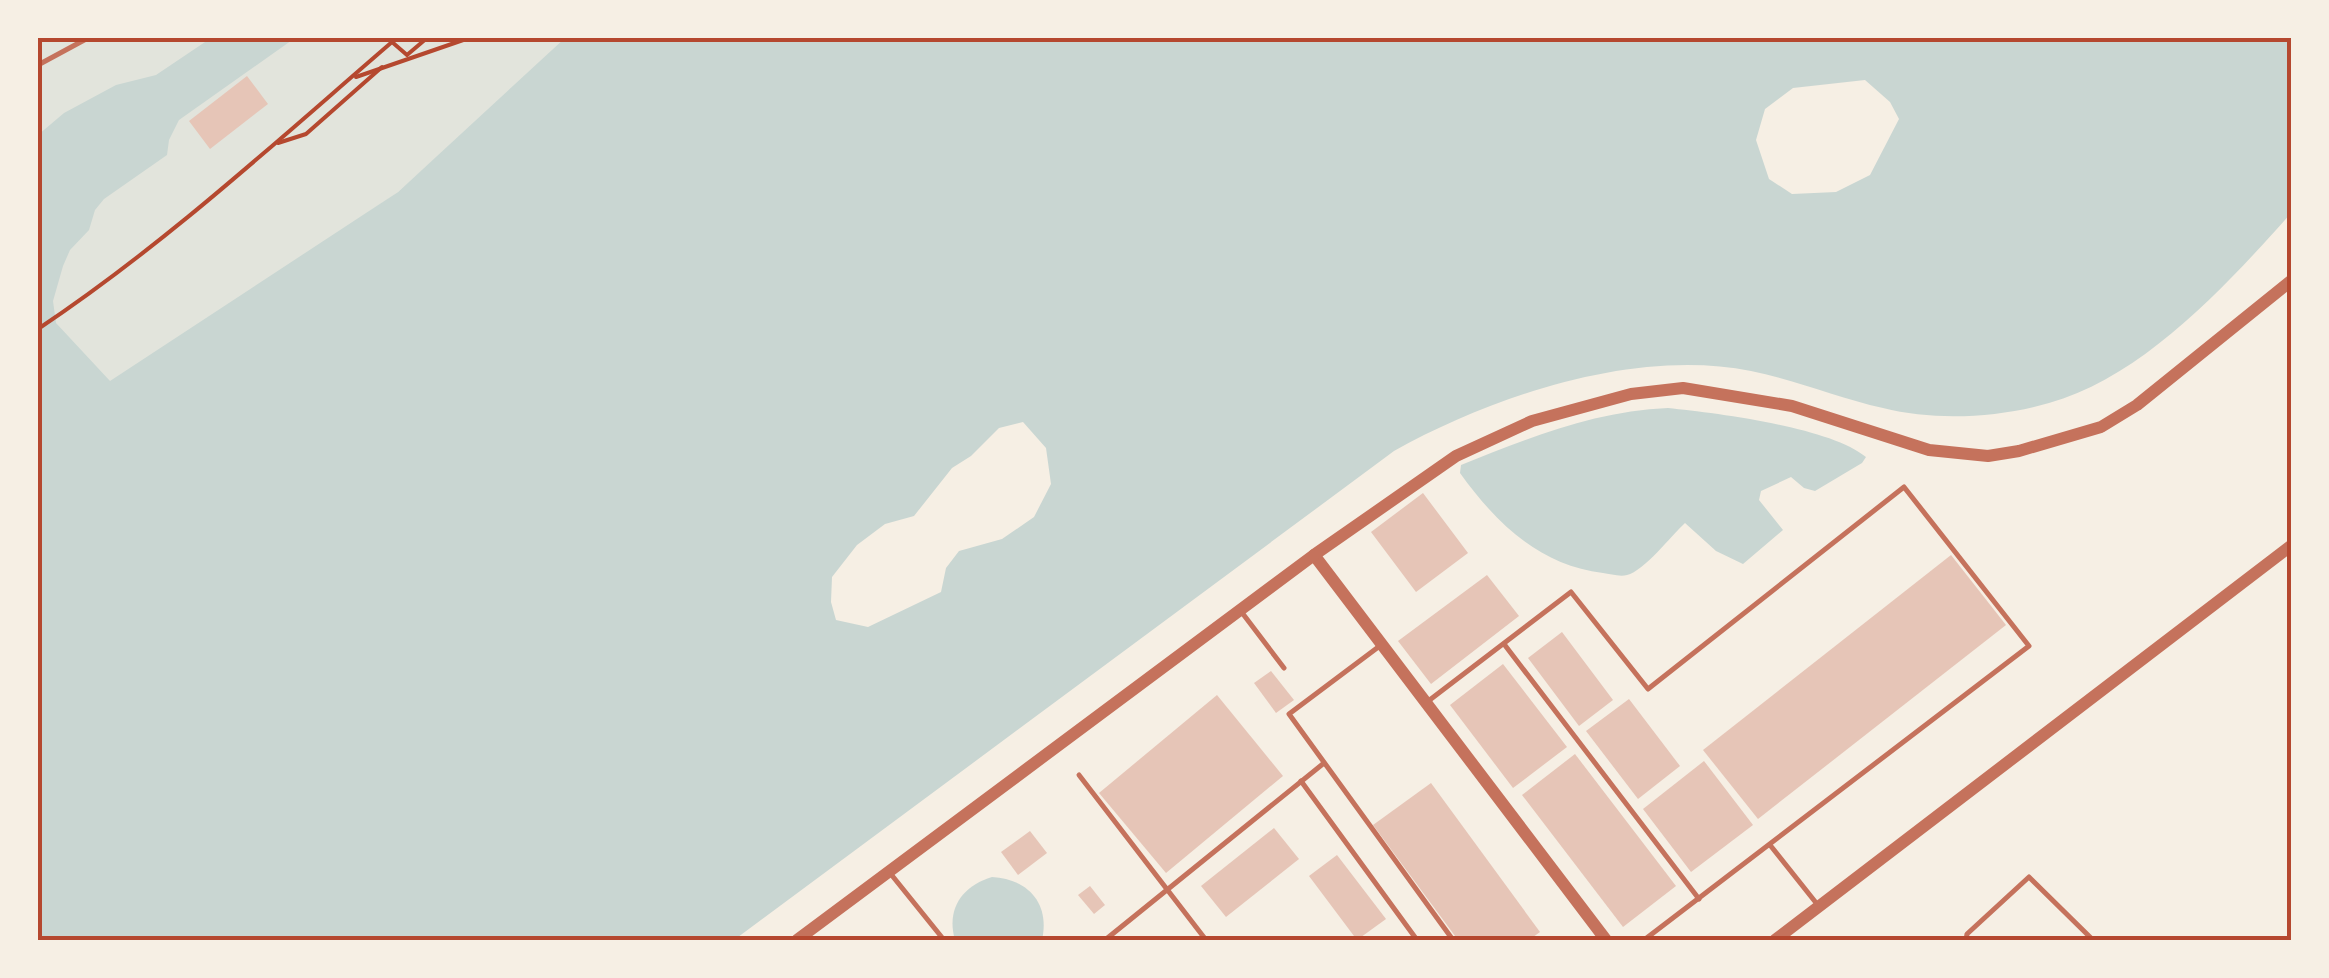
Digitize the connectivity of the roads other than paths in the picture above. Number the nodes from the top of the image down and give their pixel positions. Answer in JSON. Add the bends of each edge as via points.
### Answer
{"nodes":[{"id":1,"x":88,"y":38,"type":"edge"},
{"id":2,"x":38,"y":65,"type":"edge"},
{"id":3,"x":2292,"y":280,"type":"edge"},
{"id":4,"x":2292,"y":545,"type":"edge"},
{"id":5,"x":1314,"y":554,"type":"junction"},
{"id":6,"x":1240,"y":610,"type":"junction"},
{"id":7,"x":1383,"y":643,"type":"junction"},
{"id":8,"x":1504,"y":644,"type":"junction"},
{"id":9,"x":1284,"y":668,"type":"dead end"},
{"id":10,"x":1428,"y":702,"type":"junction"},
{"id":11,"x":1324,"y":762,"type":"junction"},
{"id":12,"x":1078,"y":775,"type":"dead end"},
{"id":13,"x":1302,"y":781,"type":"junction"},
{"id":14,"x":1770,"y":844,"type":"junction"},
{"id":15,"x":890,"y":872,"type":"junction"},
{"id":16,"x":1167,"y":890,"type":"junction"},
{"id":17,"x":1699,"y":899,"type":"junction"},
{"id":18,"x":1818,"y":907,"type":"junction"},
{"id":19,"x":797,"y":940,"type":"edge"},
{"id":20,"x":944,"y":940,"type":"edge"},
{"id":21,"x":1105,"y":940,"type":"edge"},
{"id":22,"x":1206,"y":940,"type":"edge"},
{"id":23,"x":1417,"y":940,"type":"edge"},
{"id":24,"x":1453,"y":940,"type":"edge"},
{"id":25,"x":1606,"y":940,"type":"edge"},
{"id":26,"x":1644,"y":940,"type":"edge"},
{"id":27,"x":1775,"y":940,"type":"edge"},
{"id":28,"x":1966,"y":940,"type":"edge"},
{"id":29,"x":2093,"y":940,"type":"edge"}],
"edges":[{"from":1,"to":2,"type":"lane"},
{"from":3,"to":5,"type":"street","via":[[2137,405],[2101,427],[2019,452],[1928,450],[1792,406],[1683,388],[1630,394],[1532,421],[1456,456]]},
{"from":4,"to":18,"type":"street"},
{"from":5,"to":6,"type":"street"},
{"from":5,"to":7,"type":"street"},
{"from":6,"to":9,"type":"lane"},
{"from":6,"to":15,"type":"street"},
{"from":7,"to":10,"type":"street"},
{"from":7,"to":11,"type":"lane","via":[[1289,714]]},
{"from":8,"to":10,"type":"lane"},
{"from":8,"to":14,"type":"lane","via":[[1570,592],[1648,690],[1904,486],[2028,646]]},
{"from":8,"to":17,"type":"lane"},
{"from":10,"to":25,"type":"street"},
{"from":11,"to":13,"type":"lane"},
{"from":11,"to":24,"type":"lane"},
{"from":12,"to":16,"type":"lane"},
{"from":13,"to":16,"type":"lane"},
{"from":13,"to":23,"type":"lane"},
{"from":14,"to":17,"type":"lane"},
{"from":14,"to":18,"type":"lane"},
{"from":15,"to":19,"type":"street"},
{"from":15,"to":20,"type":"lane"},
{"from":16,"to":21,"type":"lane"},
{"from":16,"to":22,"type":"lane"},
{"from":17,"to":26,"type":"lane"},
{"from":18,"to":27,"type":"street"},
{"from":28,"to":29,"type":"lane","via":[[2029,876]]}]}
